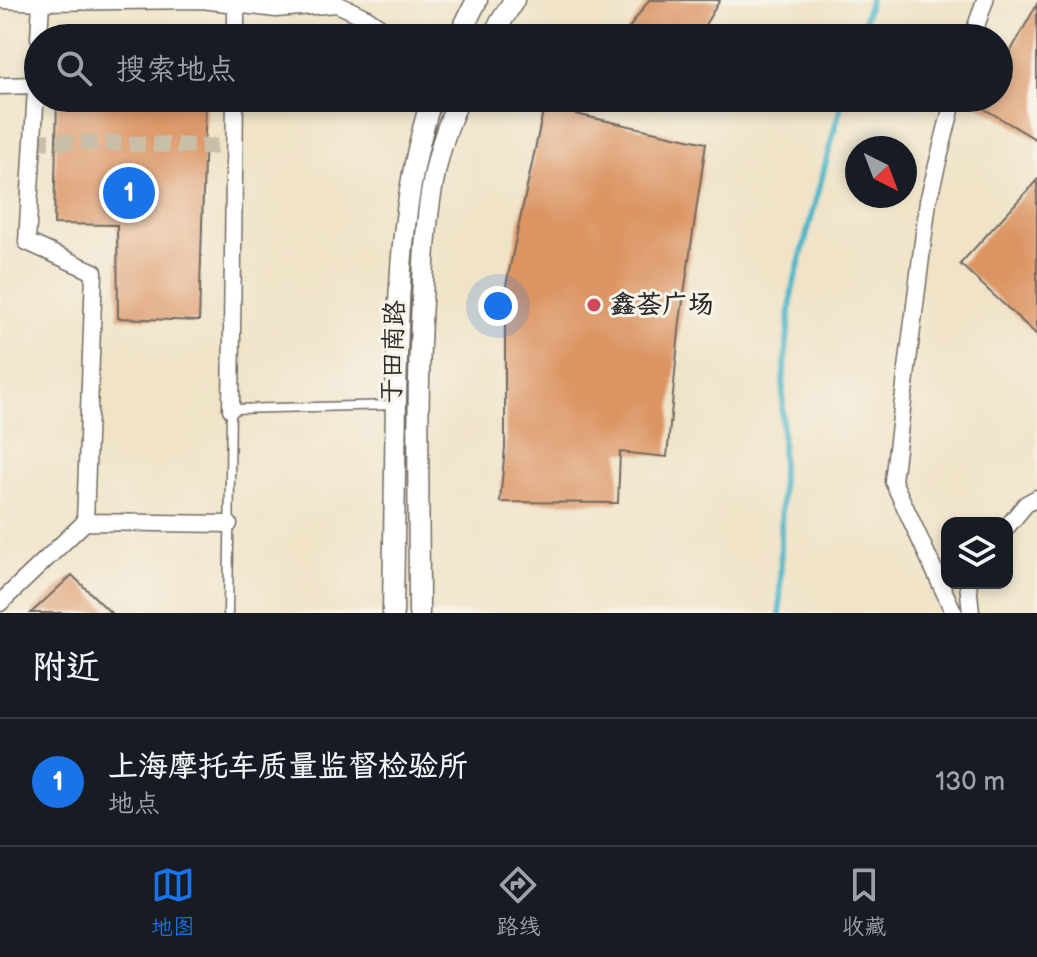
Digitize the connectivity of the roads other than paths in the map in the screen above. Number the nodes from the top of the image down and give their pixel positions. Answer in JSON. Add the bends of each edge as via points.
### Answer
{"nodes":[{"id":1,"x":2,"y":0,"type":"edge"},
{"id":2,"x":185,"y":0,"type":"edge"},
{"id":3,"x":477,"y":0,"type":"edge"},
{"id":4,"x":514,"y":0,"type":"edge"},
{"id":5,"x":985,"y":0,"type":"edge"},
{"id":6,"x":40,"y":1,"type":"edge"},
{"id":7,"x":236,"y":4,"type":"junction"},
{"id":8,"x":350,"y":5,"type":"edge"},
{"id":9,"x":39,"y":24,"type":"edge"},
{"id":10,"x":236,"y":24,"type":"edge"},
{"id":11,"x":376,"y":24,"type":"edge"},
{"id":12,"x":465,"y":24,"type":"edge"},
{"id":13,"x":499,"y":24,"type":"edge"},
{"id":14,"x":977,"y":24,"type":"edge"},
{"id":15,"x":24,"y":85,"type":"edge"},
{"id":16,"x":0,"y":86,"type":"edge"},
{"id":17,"x":34,"y":112,"type":"edge"},
{"id":18,"x":235,"y":112,"type":"edge"},
{"id":19,"x":428,"y":112,"type":"edge"},
{"id":20,"x":453,"y":112,"type":"edge"},
{"id":21,"x":950,"y":112,"type":"edge"},
{"id":22,"x":396,"y":405,"type":"junction"},
{"id":23,"x":231,"y":409,"type":"junction"},
{"id":24,"x":1037,"y":498,"type":"edge"},
{"id":25,"x":419,"y":505,"type":"junction"},
{"id":26,"x":395,"y":506,"type":"junction"},
{"id":27,"x":1013,"y":520,"type":"edge"},
{"id":28,"x":85,"y":522,"type":"junction"},
{"id":29,"x":229,"y":524,"type":"junction"},
{"id":30,"x":969,"y":589,"type":"edge"},
{"id":31,"x":0,"y":603,"type":"edge"},
{"id":32,"x":228,"y":613,"type":"edge"},
{"id":33,"x":393,"y":613,"type":"edge"},
{"id":34,"x":419,"y":613,"type":"edge"},
{"id":35,"x":954,"y":613,"type":"edge"},
{"id":36,"x":971,"y":613,"type":"edge"}],
"edges":[{"from":1,"to":6,"type":"street"},
{"from":2,"to":6,"type":"street"},
{"from":2,"to":7,"type":"street"},
{"from":3,"to":12,"type":"street"},
{"from":4,"to":13,"type":"street"},
{"from":5,"to":14,"type":"street"},
{"from":6,"to":9,"type":"street"},
{"from":7,"to":8,"type":"street","via":[[276,9]]},
{"from":7,"to":10,"type":"street"},
{"from":8,"to":11,"type":"street"},
{"from":15,"to":16,"type":"street"},
{"from":17,"to":28,"type":"street","via":[[27,242],[94,272]]},
{"from":18,"to":23,"type":"street"},
{"from":19,"to":22,"type":"street","name":"于田南路","via":[[405,213]]},
{"from":20,"to":25,"type":"street","name":"于田南路","via":[[444,129],[425,239],[418,359]]},
{"from":21,"to":35,"type":"street","via":[[928,201],[893,481]]},
{"from":22,"to":23,"type":"lane"},
{"from":22,"to":26,"type":"street","name":"于田南路"},
{"from":23,"to":29,"type":"lane"},
{"from":24,"to":27,"type":"street"},
{"from":25,"to":26,"type":"street"},
{"from":25,"to":34,"type":"street","name":"于田南路"},
{"from":26,"to":33,"type":"street","name":"于田南路"},
{"from":28,"to":29,"type":"street"},
{"from":28,"to":31,"type":"street"},
{"from":29,"to":32,"type":"lane"},
{"from":30,"to":36,"type":"street"}]}
